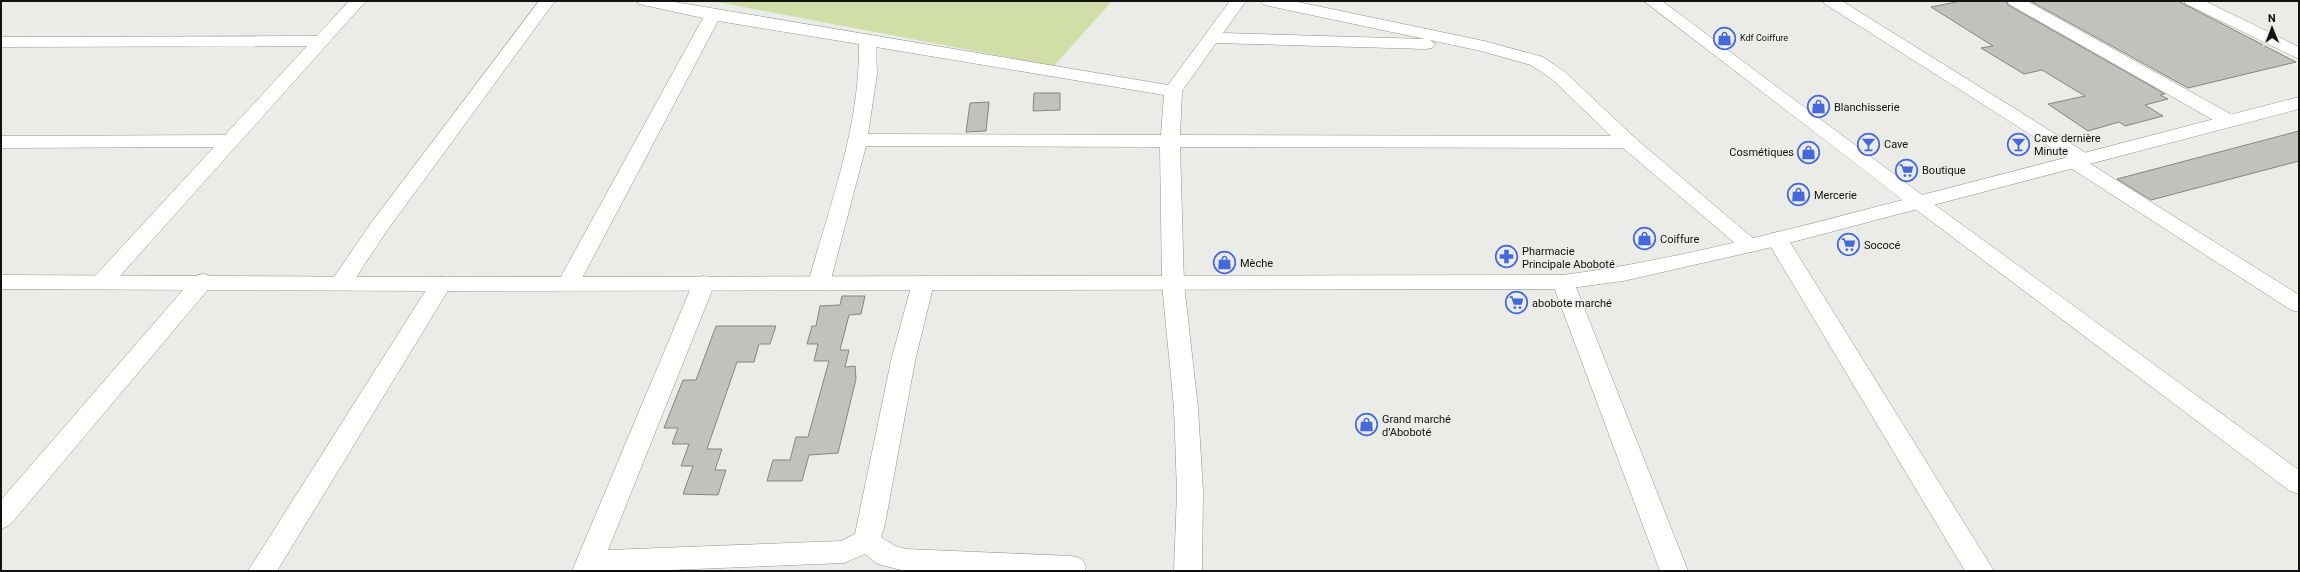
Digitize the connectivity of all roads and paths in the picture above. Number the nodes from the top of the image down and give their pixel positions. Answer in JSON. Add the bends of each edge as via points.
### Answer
{"nodes":[{"id":1,"x":358,"y":1,"type":"edge"},
{"id":2,"x":546,"y":1,"type":"edge"},
{"id":3,"x":645,"y":1,"type":"edge"},
{"id":4,"x":1238,"y":1,"type":"edge"},
{"id":5,"x":1269,"y":1,"type":"edge"},
{"id":6,"x":1641,"y":1,"type":"edge"},
{"id":7,"x":1831,"y":1,"type":"edge"},
{"id":8,"x":2015,"y":1,"type":"edge"},
{"id":9,"x":2192,"y":1,"type":"edge"},
{"id":10,"x":1655,"y":4,"type":"edge"},
{"id":11,"x":713,"y":15,"type":"junction"},
{"id":12,"x":1212,"y":38,"type":"junction"},
{"id":13,"x":867,"y":40,"type":"junction"},
{"id":14,"x":321,"y":41,"type":"junction"},
{"id":15,"x":1,"y":42,"type":"edge"},
{"id":16,"x":1484,"y":46,"type":"junction"},
{"id":17,"x":2299,"y":54,"type":"edge"},
{"id":18,"x":1173,"y":91,"type":"junction"},
{"id":19,"x":2299,"y":104,"type":"edge"},
{"id":20,"x":2229,"y":121,"type":"junction"},
{"id":21,"x":858,"y":140,"type":"junction"},
{"id":22,"x":231,"y":141,"type":"junction"},
{"id":23,"x":1,"y":142,"type":"edge"},
{"id":24,"x":1170,"y":142,"type":"junction"},
{"id":25,"x":1628,"y":142,"type":"junction"},
{"id":26,"x":2077,"y":160,"type":"junction"},
{"id":27,"x":1917,"y":201,"type":"junction"},
{"id":28,"x":1777,"y":239,"type":"junction"},
{"id":29,"x":1750,"y":245,"type":"junction"},
{"id":30,"x":103,"y":281,"type":"junction"},
{"id":31,"x":203,"y":281,"type":"junction"},
{"id":32,"x":1,"y":282,"type":"edge"},
{"id":33,"x":569,"y":282,"type":"junction"},
{"id":34,"x":1562,"y":282,"type":"junction"},
{"id":35,"x":341,"y":283,"type":"junction"},
{"id":36,"x":704,"y":283,"type":"junction"},
{"id":37,"x":819,"y":283,"type":"junction"},
{"id":38,"x":923,"y":283,"type":"junction"},
{"id":39,"x":441,"y":284,"type":"junction"},
{"id":40,"x":1173,"y":284,"type":"junction"},
{"id":41,"x":2299,"y":305,"type":"edge"},
{"id":42,"x":2299,"y":484,"type":"edge"},
{"id":43,"x":3,"y":512,"type":"edge"},
{"id":44,"x":866,"y":541,"type":"junction"},
{"id":45,"x":588,"y":566,"type":"edge"},
{"id":46,"x":1072,"y":567,"type":"dead end"},
{"id":47,"x":262,"y":571,"type":"edge"},
{"id":48,"x":1188,"y":571,"type":"edge"},
{"id":49,"x":1674,"y":571,"type":"edge"},
{"id":50,"x":1980,"y":571,"type":"edge"}],
"edges":[{"from":1,"to":14,"type":"street"},
{"from":2,"to":35,"type":"street","via":[[378,228]]},
{"from":3,"to":11,"type":"street"},
{"from":4,"to":12,"type":"street"},
{"from":5,"to":16,"type":"street"},
{"from":6,"to":10,"type":"street"},
{"from":7,"to":26,"type":"street"},
{"from":8,"to":20,"type":"street"},
{"from":9,"to":17,"type":"street"},
{"from":10,"to":27,"type":"street"},
{"from":11,"to":13,"type":"street"},
{"from":11,"to":33,"type":"street"},
{"from":12,"to":16,"type":"street"},
{"from":12,"to":18,"type":"street"},
{"from":13,"to":18,"type":"street"},
{"from":13,"to":21,"type":"street","via":[[868,74]]},
{"from":14,"to":15,"type":"street"},
{"from":14,"to":22,"type":"street"},
{"from":16,"to":25,"type":"street","via":[[1537,61],[1559,76]]},
{"from":18,"to":24,"type":"street"},
{"from":19,"to":20,"type":"street"},
{"from":20,"to":26,"type":"street"},
{"from":21,"to":24,"type":"street"},
{"from":21,"to":37,"type":"street"},
{"from":22,"to":23,"type":"street"},
{"from":22,"to":30,"type":"street"},
{"from":24,"to":25,"type":"street"},
{"from":24,"to":40,"type":"street"},
{"from":25,"to":29,"type":"street"},
{"from":26,"to":27,"type":"street"},
{"from":26,"to":41,"type":"street"},
{"from":27,"to":28,"type":"street"},
{"from":27,"to":42,"type":"street"},
{"from":28,"to":29,"type":"street"},
{"from":28,"to":50,"type":"street"},
{"from":29,"to":34,"type":"street","via":[[1623,274]]},
{"from":30,"to":31,"type":"street"},
{"from":30,"to":32,"type":"street"},
{"from":31,"to":35,"type":"street"},
{"from":31,"to":43,"type":"street"},
{"from":33,"to":36,"type":"street"},
{"from":33,"to":39,"type":"street"},
{"from":34,"to":40,"type":"street"},
{"from":34,"to":49,"type":"street"},
{"from":35,"to":39,"type":"street"},
{"from":36,"to":37,"type":"street"},
{"from":36,"to":45,"type":"street"},
{"from":37,"to":38,"type":"street"},
{"from":38,"to":40,"type":"street"},
{"from":38,"to":44,"type":"street","via":[[903,361],[872,524]]},
{"from":39,"to":47,"type":"street"},
{"from":40,"to":48,"type":"street","via":[[1186,408],[1190,492]]},
{"from":44,"to":45,"type":"street","via":[[844,552]]},
{"from":44,"to":46,"type":"street","via":[[888,556],[906,560]]}]}
